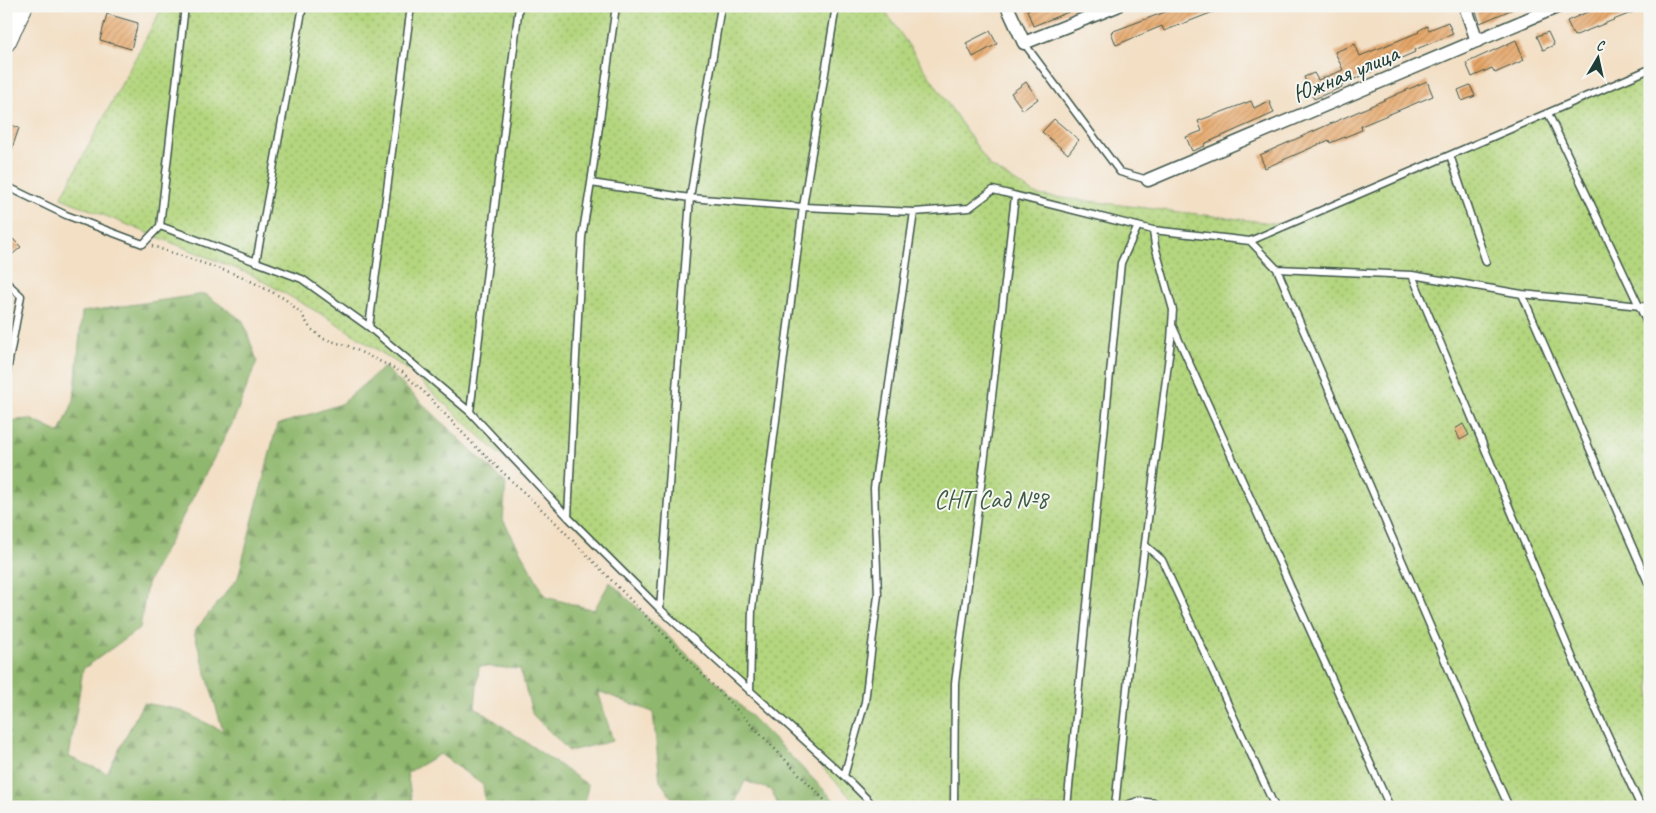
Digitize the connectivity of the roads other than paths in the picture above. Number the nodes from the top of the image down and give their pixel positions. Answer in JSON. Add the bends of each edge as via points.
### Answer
{"nodes":[{"id":1,"x":23,"y":6,"type":"edge"},
{"id":2,"x":184,"y":6,"type":"edge"},
{"id":3,"x":303,"y":6,"type":"edge"},
{"id":4,"x":411,"y":6,"type":"edge"},
{"id":5,"x":519,"y":6,"type":"edge"},
{"id":6,"x":616,"y":6,"type":"edge"},
{"id":7,"x":721,"y":6,"type":"edge"},
{"id":8,"x":836,"y":6,"type":"edge"},
{"id":9,"x":1007,"y":6,"type":"edge"},
{"id":10,"x":1117,"y":6,"type":"edge"},
{"id":11,"x":1464,"y":6,"type":"edge"},
{"id":12,"x":1559,"y":6,"type":"edge"},
{"id":13,"x":6,"y":41,"type":"edge"},
{"id":14,"x":1477,"y":41,"type":"junction"},
{"id":15,"x":1024,"y":43,"type":"junction"},
{"id":16,"x":1650,"y":69,"type":"edge"},
{"id":17,"x":1548,"y":113,"type":"junction"},
{"id":18,"x":1450,"y":155,"type":"junction"},
{"id":19,"x":1148,"y":180,"type":"joint"},
{"id":20,"x":591,"y":183,"type":"junction"},
{"id":21,"x":6,"y":186,"type":"edge"},
{"id":22,"x":1015,"y":196,"type":"junction"},
{"id":23,"x":690,"y":198,"type":"junction"},
{"id":24,"x":803,"y":207,"type":"junction"},
{"id":25,"x":914,"y":212,"type":"junction"},
{"id":26,"x":160,"y":226,"type":"junction"},
{"id":27,"x":1138,"y":226,"type":"junction"},
{"id":28,"x":1153,"y":230,"type":"junction"},
{"id":29,"x":1250,"y":241,"type":"junction"},
{"id":30,"x":256,"y":262,"type":"junction"},
{"id":31,"x":1486,"y":262,"type":"dead end"},
{"id":32,"x":1277,"y":269,"type":"junction"},
{"id":33,"x":1412,"y":275,"type":"junction"},
{"id":34,"x":6,"y":282,"type":"edge"},
{"id":35,"x":1522,"y":294,"type":"junction"},
{"id":36,"x":1639,"y":306,"type":"junction"},
{"id":37,"x":1650,"y":307,"type":"edge"},
{"id":38,"x":1172,"y":326,"type":"junction"},
{"id":39,"x":369,"y":327,"type":"junction"},
{"id":40,"x":1650,"y":329,"type":"edge"},
{"id":41,"x":6,"y":377,"type":"edge"},
{"id":42,"x":470,"y":412,"type":"junction"},
{"id":43,"x":568,"y":517,"type":"junction"},
{"id":44,"x":1144,"y":545,"type":"junction"},
{"id":45,"x":1650,"y":587,"type":"edge"},
{"id":46,"x":660,"y":609,"type":"junction"},
{"id":47,"x":750,"y":692,"type":"junction"},
{"id":48,"x":844,"y":776,"type":"junction"},
{"id":49,"x":875,"y":807,"type":"edge"},
{"id":50,"x":954,"y":807,"type":"edge"},
{"id":51,"x":1067,"y":807,"type":"edge"},
{"id":52,"x":1115,"y":807,"type":"edge"},
{"id":53,"x":1120,"y":807,"type":"edge"},
{"id":54,"x":1157,"y":807,"type":"edge"},
{"id":55,"x":1275,"y":807,"type":"edge"},
{"id":56,"x":1390,"y":807,"type":"edge"},
{"id":57,"x":1509,"y":807,"type":"edge"},
{"id":58,"x":1641,"y":807,"type":"edge"}],
"edges":[{"from":1,"to":13,"type":"main road"},
{"from":2,"to":26,"type":"lane"},
{"from":3,"to":30,"type":"lane"},
{"from":4,"to":39,"type":"lane"},
{"from":5,"to":42,"type":"lane"},
{"from":6,"to":20,"type":"lane"},
{"from":7,"to":23,"type":"lane"},
{"from":8,"to":24,"type":"lane"},
{"from":9,"to":15,"type":"street"},
{"from":10,"to":15,"type":"street"},
{"from":11,"to":14,"type":"street"},
{"from":12,"to":14,"type":"street","name":"Южная улица"},
{"from":14,"to":19,"type":"street","name":"Южная улица"},
{"from":15,"to":19,"type":"lane","via":[[1120,172]]},
{"from":16,"to":17,"type":"lane"},
{"from":17,"to":18,"type":"lane"},
{"from":17,"to":36,"type":"lane"},
{"from":18,"to":29,"type":"lane"},
{"from":18,"to":31,"type":"lane"},
{"from":20,"to":23,"type":"lane"},
{"from":20,"to":43,"type":"lane","via":[[582,237]]},
{"from":21,"to":26,"type":"lane","via":[[143,244]]},
{"from":22,"to":25,"type":"lane","via":[[993,190],[969,208]]},
{"from":22,"to":27,"type":"lane"},
{"from":22,"to":50,"type":"lane","via":[[955,683]]},
{"from":23,"to":24,"type":"lane"},
{"from":23,"to":46,"type":"lane"},
{"from":24,"to":25,"type":"lane"},
{"from":24,"to":47,"type":"lane","via":[[752,609]]},
{"from":25,"to":48,"type":"lane","via":[[874,488],[878,595],[865,702]]},
{"from":26,"to":30,"type":"lane"},
{"from":27,"to":28,"type":"lane"},
{"from":27,"to":51,"type":"lane","via":[[1121,263]]},
{"from":28,"to":29,"type":"lane"},
{"from":28,"to":38,"type":"lane","via":[[1173,310]]},
{"from":29,"to":32,"type":"lane"},
{"from":30,"to":39,"type":"lane","via":[[302,280]]},
{"from":32,"to":33,"type":"lane"},
{"from":32,"to":57,"type":"lane"},
{"from":33,"to":35,"type":"lane"},
{"from":33,"to":58,"type":"lane","via":[[1576,666]]},
{"from":34,"to":41,"type":"lane","via":[[21,296]]},
{"from":35,"to":36,"type":"lane"},
{"from":35,"to":45,"type":"lane"},
{"from":36,"to":37,"type":"lane"},
{"from":36,"to":40,"type":"lane"},
{"from":38,"to":44,"type":"lane"},
{"from":38,"to":56,"type":"lane"},
{"from":39,"to":42,"type":"lane"},
{"from":42,"to":43,"type":"lane"},
{"from":43,"to":46,"type":"lane"},
{"from":44,"to":52,"type":"lane"},
{"from":44,"to":55,"type":"lane","via":[[1162,560]]},
{"from":46,"to":47,"type":"lane"},
{"from":47,"to":48,"type":"lane"},
{"from":48,"to":49,"type":"lane"},
{"from":53,"to":54,"type":"lane","via":[[1138,801],[1155,803]]}]}
